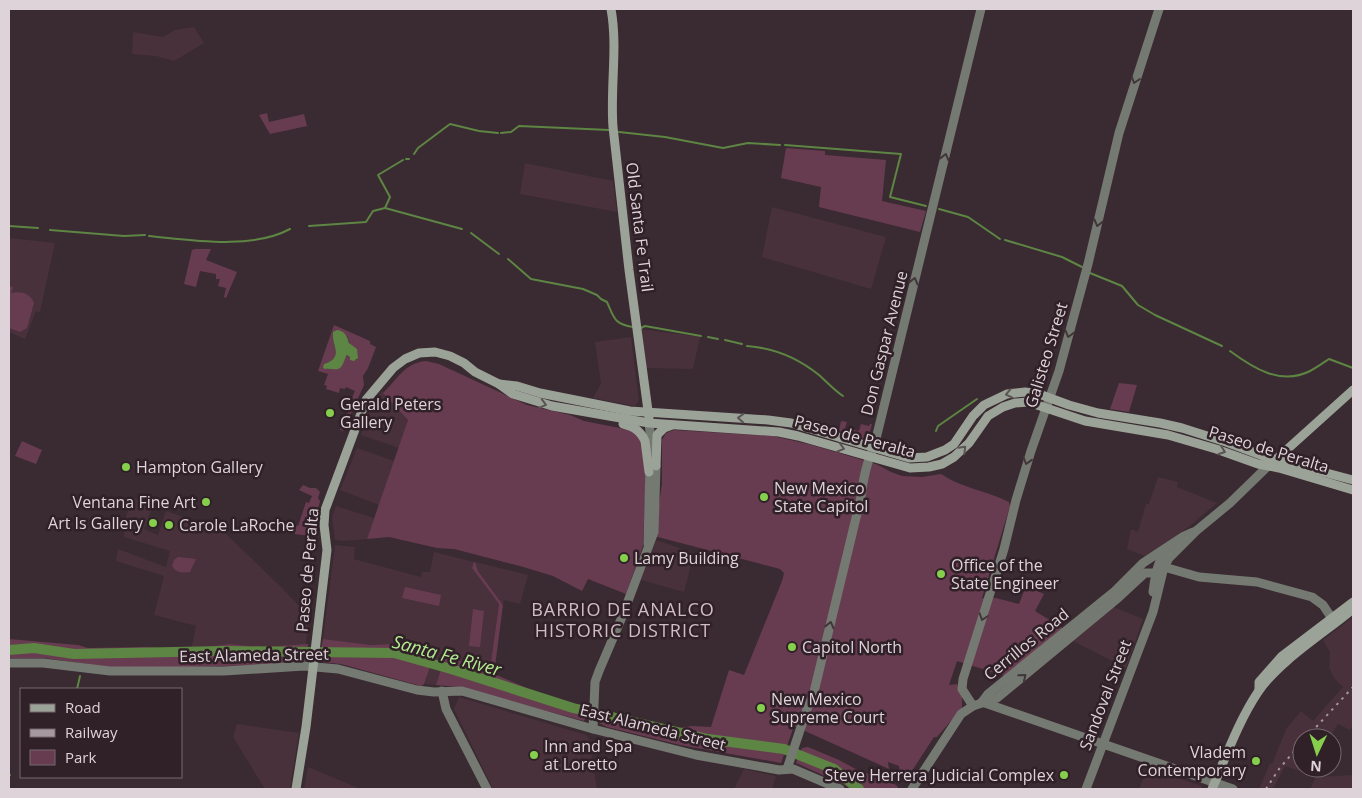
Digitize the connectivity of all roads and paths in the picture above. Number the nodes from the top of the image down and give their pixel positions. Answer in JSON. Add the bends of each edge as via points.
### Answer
{"nodes":[{"id":1,"x":611,"y":9,"type":"edge"},
{"id":2,"x":981,"y":9,"type":"edge"},
{"id":3,"x":1159,"y":9,"type":"edge"},
{"id":4,"x":499,"y":384,"type":"junction"},
{"id":5,"x":1353,"y":390,"type":"edge"},
{"id":6,"x":1049,"y":398,"type":"junction"},
{"id":7,"x":1045,"y":408,"type":"junction"},
{"id":8,"x":577,"y":411,"type":"junction"},
{"id":9,"x":649,"y":413,"type":"junction"},
{"id":10,"x":1098,"y":413,"type":"junction"},
{"id":11,"x":1146,"y":421,"type":"junction"},
{"id":12,"x":782,"y":422,"type":"junction"},
{"id":13,"x":649,"y":424,"type":"junction"},
{"id":14,"x":673,"y":425,"type":"junction"},
{"id":15,"x":1104,"y":425,"type":"junction"},
{"id":16,"x":1182,"y":428,"type":"junction"},
{"id":17,"x":762,"y":430,"type":"junction"},
{"id":18,"x":1142,"y":430,"type":"junction"},
{"id":19,"x":1168,"y":435,"type":"junction"},
{"id":20,"x":1204,"y":436,"type":"junction"},
{"id":21,"x":1294,"y":443,"type":"junction"},
{"id":22,"x":874,"y":447,"type":"junction"},
{"id":23,"x":869,"y":457,"type":"junction"},
{"id":24,"x":1276,"y":460,"type":"junction"},
{"id":25,"x":892,"y":464,"type":"junction"},
{"id":26,"x":1268,"y":466,"type":"junction"},
{"id":27,"x":652,"y":469,"type":"junction"},
{"id":28,"x":945,"y":469,"type":"dead end"},
{"id":29,"x":1349,"y":479,"type":"edge"},
{"id":30,"x":1353,"y":490,"type":"edge"},
{"id":31,"x":1174,"y":548,"type":"junction"},
{"id":32,"x":1164,"y":567,"type":"junction"},
{"id":33,"x":1155,"y":573,"type":"junction"},
{"id":34,"x":1353,"y":602,"type":"edge"},
{"id":35,"x":1353,"y":609,"type":"edge"},
{"id":36,"x":1152,"y":612,"type":"junction"},
{"id":37,"x":1334,"y":621,"type":"junction"},
{"id":38,"x":1282,"y":656,"type":"junction"},
{"id":39,"x":9,"y":663,"type":"edge"},
{"id":40,"x":313,"y":663,"type":"junction"},
{"id":41,"x":1267,"y":682,"type":"junction"},
{"id":42,"x":1259,"y":690,"type":"junction"},
{"id":43,"x":442,"y":691,"type":"junction"},
{"id":44,"x":978,"y":704,"type":"junction"},
{"id":45,"x":593,"y":726,"type":"junction"},
{"id":46,"x":1104,"y":744,"type":"junction"},
{"id":47,"x":788,"y":765,"type":"junction"},
{"id":48,"x":1213,"y":786,"type":"edge"},
{"id":49,"x":296,"y":789,"type":"edge"},
{"id":50,"x":487,"y":789,"type":"edge"},
{"id":51,"x":840,"y":789,"type":"edge"},
{"id":52,"x":912,"y":789,"type":"edge"},
{"id":53,"x":1086,"y":789,"type":"edge"},
{"id":54,"x":1233,"y":789,"type":"edge"}],
"edges":[{"from":1,"to":9,"type":"main road","name":"Old Santa Fe Trail","via":[[613,127]]},
{"from":22,"to":2,"type":"street","name":"Don Gaspar Avenue","one_way":true},
{"from":3,"to":6,"type":"street","name":"Galisteo Street","one_way":true,"via":[[1119,133],[1082,287]]},
{"from":4,"to":8,"type":"main road","name":"Paseo de Peralta","one_way":true,"via":[[522,398]]},
{"from":4,"to":9,"type":"main road","name":"Paseo de Peralta"},
{"from":4,"to":40,"type":"main road","name":"Paseo de Peralta","via":[[450,356],[424,352],[412,354],[393,368],[370,393],[325,510],[327,550]]},
{"from":5,"to":21,"type":"main road","name":"Cerrillos Road"},
{"from":6,"to":7,"type":"street","name":"Galisteo Street"},
{"from":6,"to":10,"type":"main road","name":"Paseo de Peralta"},
{"from":6,"to":22,"type":"main road","name":"Paseo de Peralta","one_way":true,"via":[[1024,392],[999,397],[984,405],[954,444],[936,455],[909,458]]},
{"from":7,"to":10,"type":"main road","via":[[1054,405],[1082,414]]},
{"from":7,"to":15,"type":"main road","name":"Paseo de Peralta"},
{"from":25,"to":7,"type":"main road","name":"Paseo de Peralta","one_way":true,"via":[[918,469],[942,464],[963,450],[981,424],[997,410],[1022,402]]},
{"from":7,"to":44,"type":"street","name":"Galisteo Street","one_way":true,"via":[[961,685]]},
{"from":8,"to":13,"type":"main road","name":"Paseo de Peralta"},
{"from":8,"to":27,"type":"main road","via":[[593,419],[637,429],[645,441]]},
{"from":12,"to":9,"type":"main road","name":"Paseo de Peralta","one_way":true},
{"from":9,"to":13,"type":"main road","name":"Old Santa Fe Trail"},
{"from":10,"to":11,"type":"main road","name":"Paseo de Peralta"},
{"from":11,"to":15,"type":"main road","via":[[1138,426],[1122,423]]},
{"from":11,"to":16,"type":"main road","name":"Paseo de Peralta"},
{"from":12,"to":17,"type":"main road","via":[[777,427]]},
{"from":12,"to":22,"type":"main road","name":"Paseo de Peralta"},
{"from":13,"to":14,"type":"main road","name":"Paseo de Peralta"},
{"from":13,"to":27,"type":"street","name":"Old Santa Fe Trail"},
{"from":14,"to":17,"type":"main road","name":"Paseo de Peralta"},
{"from":14,"to":27,"type":"main road","via":[[657,435]]},
{"from":15,"to":18,"type":"main road","name":"Paseo de Peralta"},
{"from":16,"to":18,"type":"main road","via":[[1150,426]]},
{"from":16,"to":20,"type":"main road","name":"Paseo de Peralta"},
{"from":17,"to":23,"type":"main road","name":"Paseo de Peralta","one_way":true,"via":[[798,436]]},
{"from":18,"to":19,"type":"main road","name":"Paseo de Peralta"},
{"from":19,"to":20,"type":"main road","via":[[1178,434],[1194,439]]},
{"from":19,"to":26,"type":"main road","name":"Paseo de Peralta","one_way":true},
{"from":20,"to":24,"type":"main road","name":"Paseo de Peralta"},
{"from":21,"to":24,"type":"main road","name":"Cerrillos Road"},
{"from":21,"to":29,"type":"main road","via":[[1292,454],[1300,462]]},
{"from":22,"to":23,"type":"street","name":"Don Gaspar Avenue"},
{"from":23,"to":25,"type":"main road","name":"Paseo de Peralta"},
{"from":47,"to":23,"type":"street","name":"Don Gaspar Avenue","one_way":true,"via":[[813,696]]},
{"from":24,"to":26,"type":"main road","name":"Cerrillos Road"},
{"from":24,"to":29,"type":"main road","name":"Paseo de Peralta"},
{"from":25,"to":28,"type":"main road","via":[[895,470],[912,473]]},
{"from":26,"to":30,"type":"main road","name":"Paseo de Peralta"},
{"from":26,"to":31,"type":"street","name":"Cerrillos Road","via":[[1230,503],[1196,531],[1184,536]]},
{"from":27,"to":45,"type":"street","name":"Old Santa Fe Trail","via":[[648,547],[595,682]]},
{"from":31,"to":32,"type":"street","name":"Cerrillos Road"},
{"from":31,"to":33,"type":"street","name":"Sandoval Street","via":[[1161,558]]},
{"from":31,"to":44,"type":"street","name":"Cerrillos Road","via":[[1143,563],[1115,591]]},
{"from":32,"to":36,"type":"street","name":"Sandoval Street"},
{"from":32,"to":37,"type":"street","via":[[1200,577],[1257,582],[1315,598]]},
{"from":33,"to":36,"type":"street","name":"Sandoval Street"},
{"from":44,"to":33,"type":"street","name":"Cerrillos Road","one_way":true,"via":[[997,698],[1145,573]]},
{"from":34,"to":37,"type":"main road"},
{"from":35,"to":37,"type":"main road"},
{"from":36,"to":46,"type":"street","name":"Sandoval Street"},
{"from":37,"to":38,"type":"main road"},
{"from":37,"to":41,"type":"main road"},
{"from":38,"to":41,"type":"main road"},
{"from":38,"to":42,"type":"main road","via":[[1259,682]]},
{"from":39,"to":40,"type":"street","name":"East Alameda Street","via":[[49,663],[100,671],[146,672],[224,671]]},
{"from":40,"to":43,"type":"street","name":"East Alameda Street","via":[[417,690]]},
{"from":40,"to":49,"type":"main road","name":"Paseo de Peralta"},
{"from":41,"to":42,"type":"main road"},
{"from":42,"to":48,"type":"main road","via":[[1235,734]]},
{"from":43,"to":45,"type":"street","name":"East Alameda Street","via":[[462,692]]},
{"from":43,"to":50,"type":"street","via":[[446,708]]},
{"from":44,"to":46,"type":"street"},
{"from":44,"to":52,"type":"street","via":[[961,714]]},
{"from":45,"to":47,"type":"street","name":"East Alameda Street","via":[[696,755],[779,770]]},
{"from":46,"to":48,"type":"street"},
{"from":46,"to":53,"type":"street","name":"Sandoval Street"},
{"from":47,"to":51,"type":"street","name":"East Alameda Street"},
{"from":48,"to":54,"type":"street"}]}
